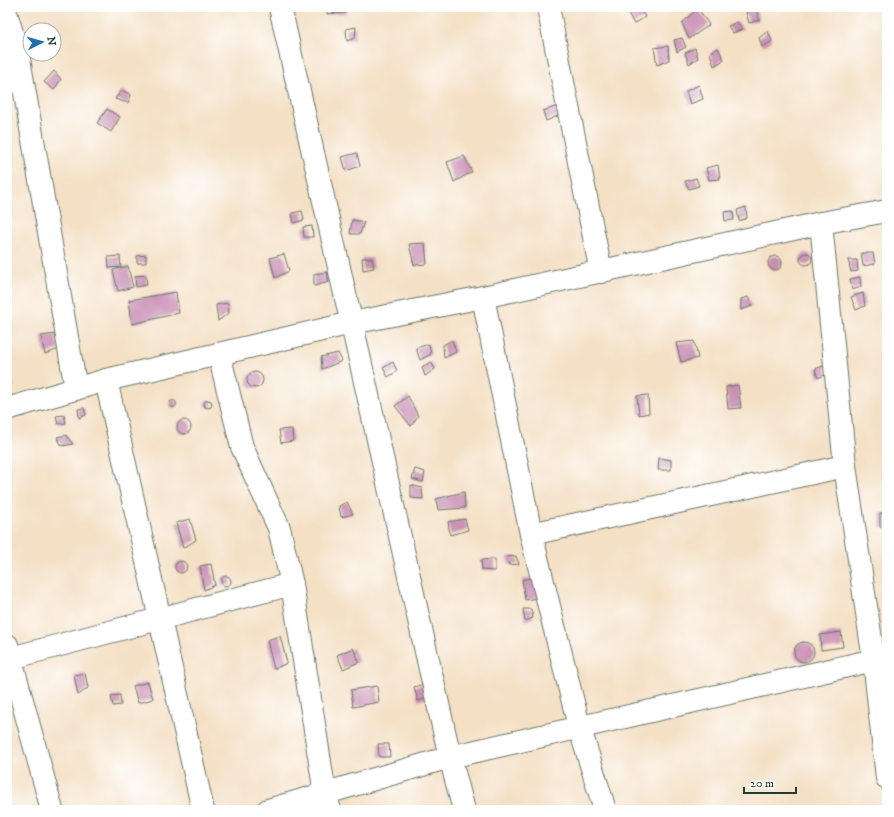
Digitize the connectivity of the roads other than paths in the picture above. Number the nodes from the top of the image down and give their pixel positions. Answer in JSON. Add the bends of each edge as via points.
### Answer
{"nodes":[{"id":1,"x":280,"y":7,"type":"edge"},
{"id":2,"x":548,"y":7,"type":"edge"},
{"id":3,"x":7,"y":16,"type":"edge"},
{"id":4,"x":887,"y":210,"type":"edge"},
{"id":5,"x":821,"y":223,"type":"junction"},
{"id":6,"x":601,"y":272,"type":"junction"},
{"id":7,"x":483,"y":297,"type":"junction"},
{"id":8,"x":352,"y":322,"type":"junction"},
{"id":9,"x":219,"y":354,"type":"junction"},
{"id":10,"x":106,"y":380,"type":"junction"},
{"id":11,"x":76,"y":389,"type":"junction"},
{"id":12,"x":7,"y":409,"type":"edge"},
{"id":13,"x":845,"y":466,"type":"junction"},
{"id":14,"x":531,"y":534,"type":"junction"},
{"id":15,"x":292,"y":584,"type":"junction"},
{"id":16,"x":160,"y":619,"type":"junction"},
{"id":17,"x":8,"y":654,"type":"edge"},
{"id":18,"x":880,"y":658,"type":"edge"},
{"id":19,"x":579,"y":726,"type":"junction"},
{"id":20,"x":450,"y":756,"type":"junction"},
{"id":21,"x":887,"y":778,"type":"edge"},
{"id":22,"x":327,"y":802,"type":"edge"},
{"id":23,"x":52,"y":810,"type":"edge"},
{"id":24,"x":203,"y":810,"type":"edge"},
{"id":25,"x":268,"y":810,"type":"edge"},
{"id":26,"x":464,"y":810,"type":"edge"},
{"id":27,"x":605,"y":810,"type":"edge"}],
"edges":[{"from":1,"to":8,"type":"street"},
{"from":2,"to":6,"type":"street"},
{"from":3,"to":11,"type":"street","via":[[18,53]]},
{"from":4,"to":5,"type":"street"},
{"from":5,"to":6,"type":"street"},
{"from":5,"to":13,"type":"street"},
{"from":6,"to":7,"type":"street"},
{"from":7,"to":8,"type":"street"},
{"from":7,"to":14,"type":"street"},
{"from":8,"to":9,"type":"street"},
{"from":8,"to":20,"type":"street"},
{"from":9,"to":10,"type":"street"},
{"from":9,"to":15,"type":"street","via":[[242,447],[279,528]]},
{"from":10,"to":11,"type":"street"},
{"from":10,"to":16,"type":"street"},
{"from":11,"to":12,"type":"street"},
{"from":13,"to":14,"type":"street"},
{"from":13,"to":18,"type":"street"},
{"from":14,"to":19,"type":"street"},
{"from":15,"to":16,"type":"street"},
{"from":15,"to":22,"type":"street"},
{"from":16,"to":17,"type":"street"},
{"from":16,"to":24,"type":"street"},
{"from":17,"to":23,"type":"street"},
{"from":18,"to":19,"type":"street"},
{"from":18,"to":21,"type":"street"},
{"from":19,"to":20,"type":"street"},
{"from":19,"to":27,"type":"street"},
{"from":20,"to":22,"type":"street"},
{"from":20,"to":26,"type":"street"},
{"from":22,"to":25,"type":"street"}]}
